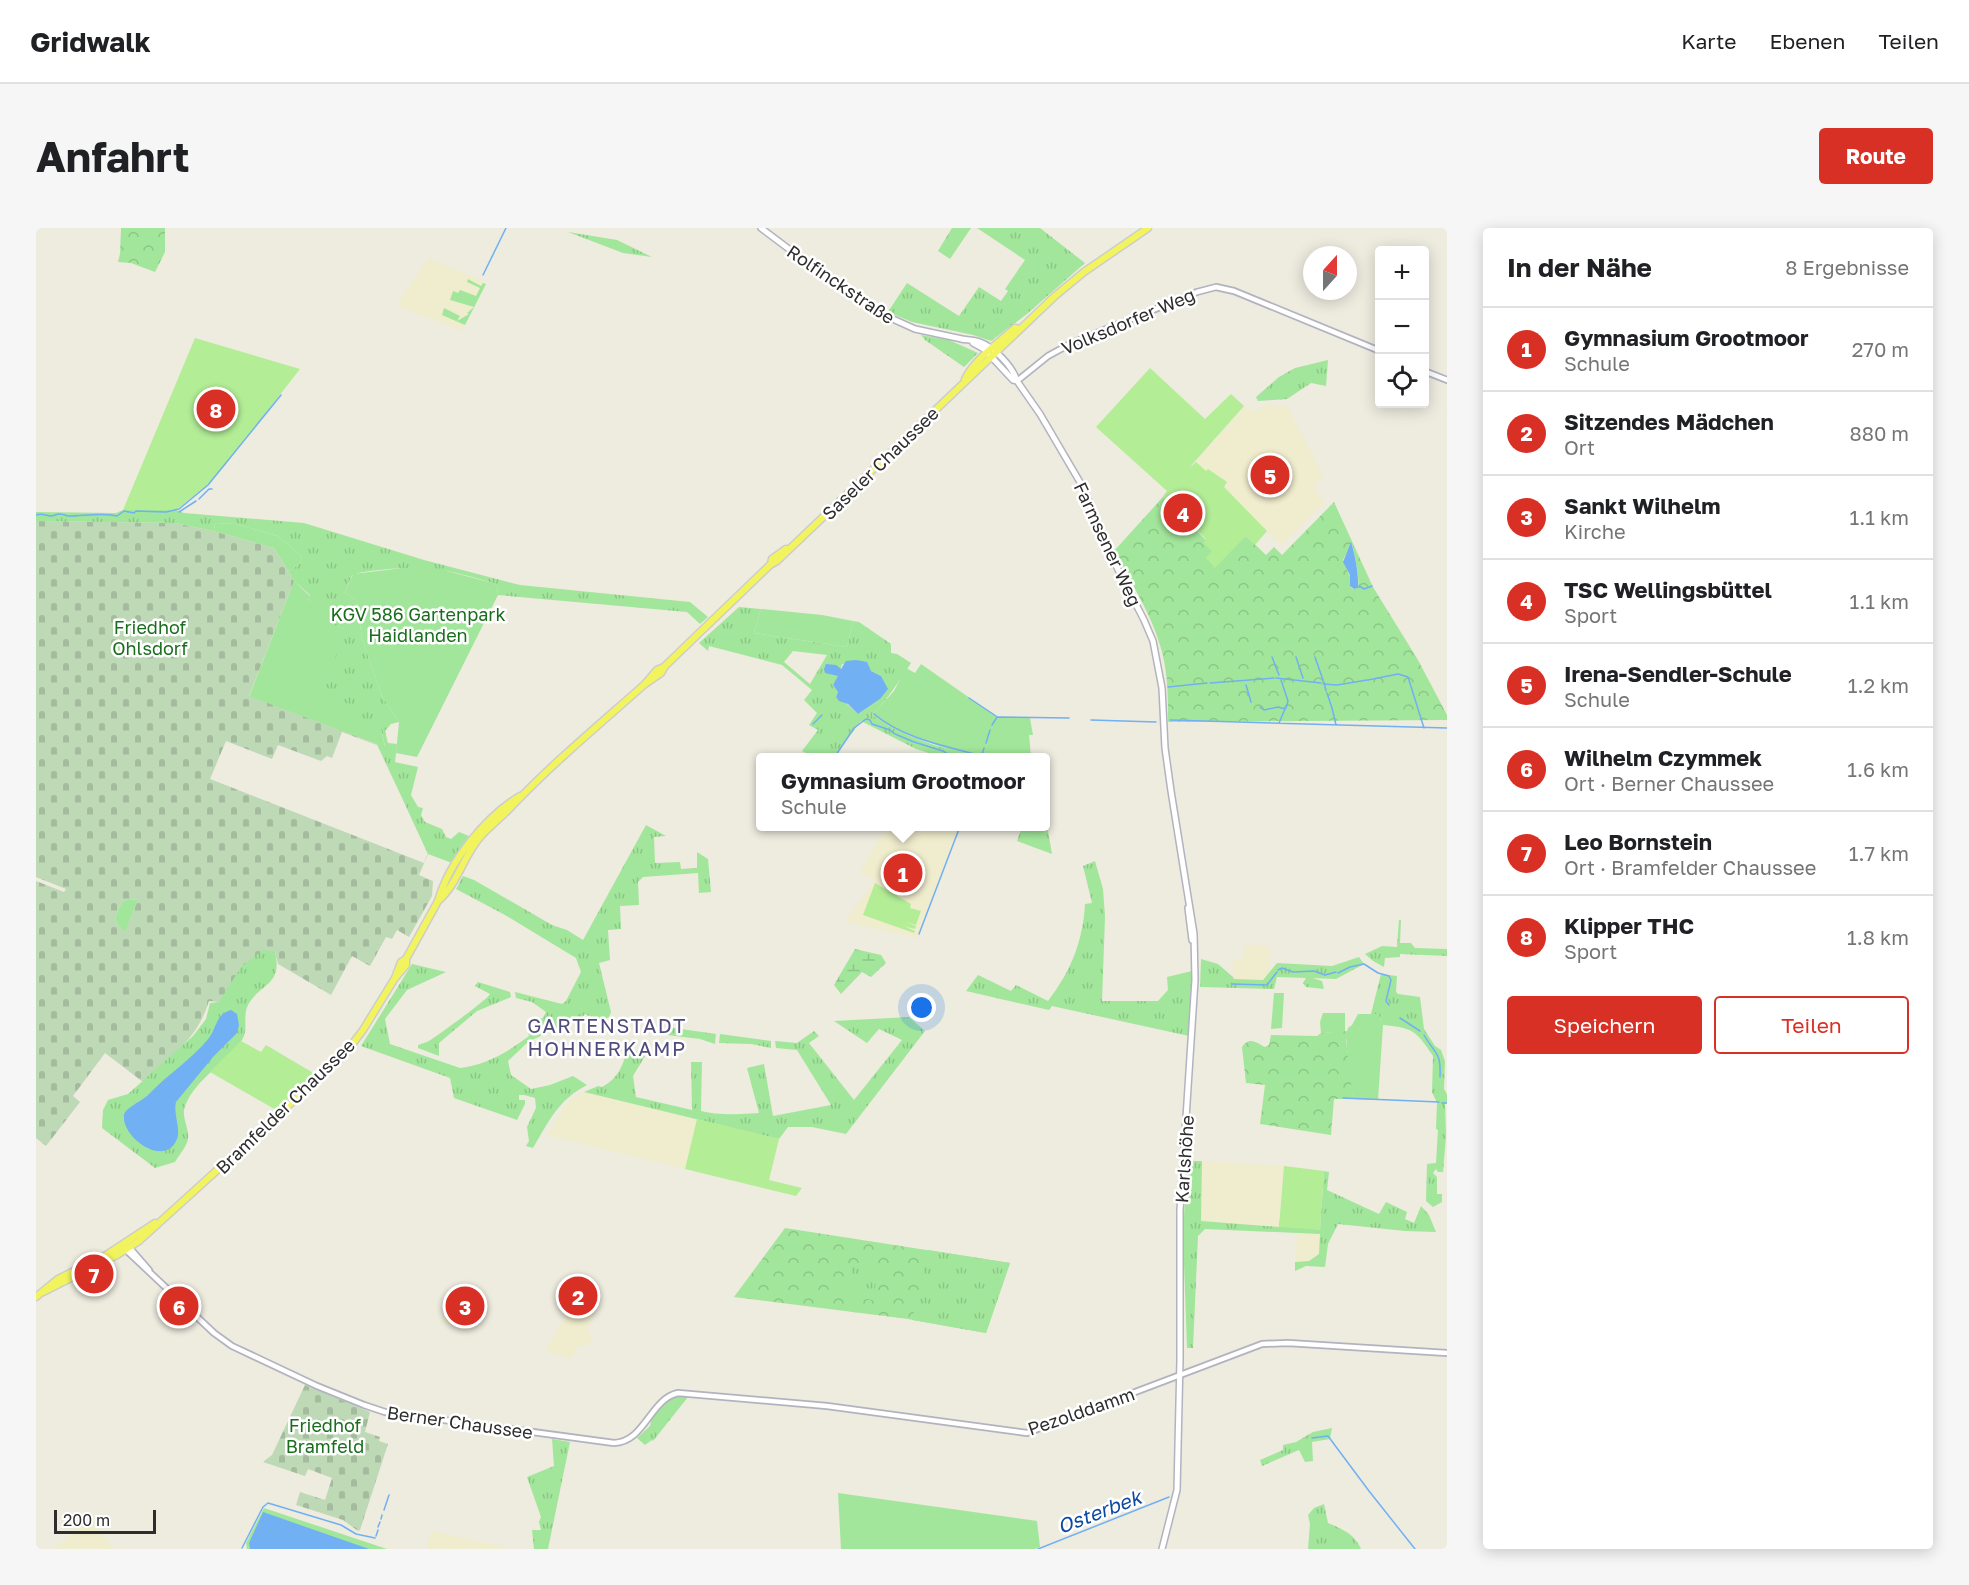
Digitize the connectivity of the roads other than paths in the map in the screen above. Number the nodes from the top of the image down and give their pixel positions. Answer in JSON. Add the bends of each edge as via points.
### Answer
{"nodes":[{"id":1,"x":761,"y":228,"type":"edge"},
{"id":2,"x":1148,"y":228,"type":"edge"},
{"id":3,"x":1375,"y":349,"type":"edge"},
{"id":4,"x":992,"y":353,"type":"junction"},
{"id":5,"x":1429,"y":373,"type":"edge"},
{"id":6,"x":1447,"y":380,"type":"edge"},
{"id":7,"x":1017,"y":381,"type":"junction"},
{"id":8,"x":726,"y":609,"type":"joint"},
{"id":9,"x":1163,"y":722,"type":"joint"},
{"id":10,"x":126,"y":1247,"type":"junction"},
{"id":11,"x":36,"y":1297,"type":"edge"},
{"id":12,"x":1447,"y":1353,"type":"edge"},
{"id":13,"x":1180,"y":1376,"type":"junction"},
{"id":14,"x":673,"y":1394,"type":"joint"},
{"id":15,"x":1162,"y":1549,"type":"edge"}],
"edges":[{"from":1,"to":4,"type":"main road","name":"Rolfinckstraße","via":[[884,315]]},
{"from":2,"to":4,"type":"main road","name":"Saseler Chaussee","via":[[1084,272],[1020,329],[1015,328]]},
{"from":3,"to":7,"type":"street","name":"Volksdorfer Weg","via":[[1232,290],[1215,287],[1070,344]]},
{"from":4,"to":7,"type":"main road","name":"Farmsener Weg","via":[[1012,380]]},
{"from":4,"to":8,"type":"main road","name":"Saseler Chaussee"},
{"from":5,"to":6,"type":"street"},
{"from":7,"to":9,"type":"main road","name":"Farmsener Weg","via":[[1084,489],[1104,543],[1148,630],[1160,674]]},
{"from":8,"to":10,"type":"main road","name":"Bramfelder Chaussee","via":[[493,820],[438,901],[395,978],[344,1055],[209,1180]]},
{"from":9,"to":13,"type":"main road","name":"Karlshöhe","via":[[1195,980],[1180,1210]]},
{"from":10,"to":11,"type":"main road","name":"Bramfelder Chaussee"},
{"from":10,"to":14,"type":"street","name":"Berner Chaussee","via":[[232,1346],[375,1409],[620,1443],[630,1439]]},
{"from":12,"to":13,"type":"street","name":"Pezolddamm","via":[[1268,1343]]},
{"from":13,"to":14,"type":"street","name":"Pezolddamm","via":[[1027,1433],[827,1406]]},
{"from":13,"to":15,"type":"main road","name":"Karlshöhe","via":[[1177,1490]]}]}
